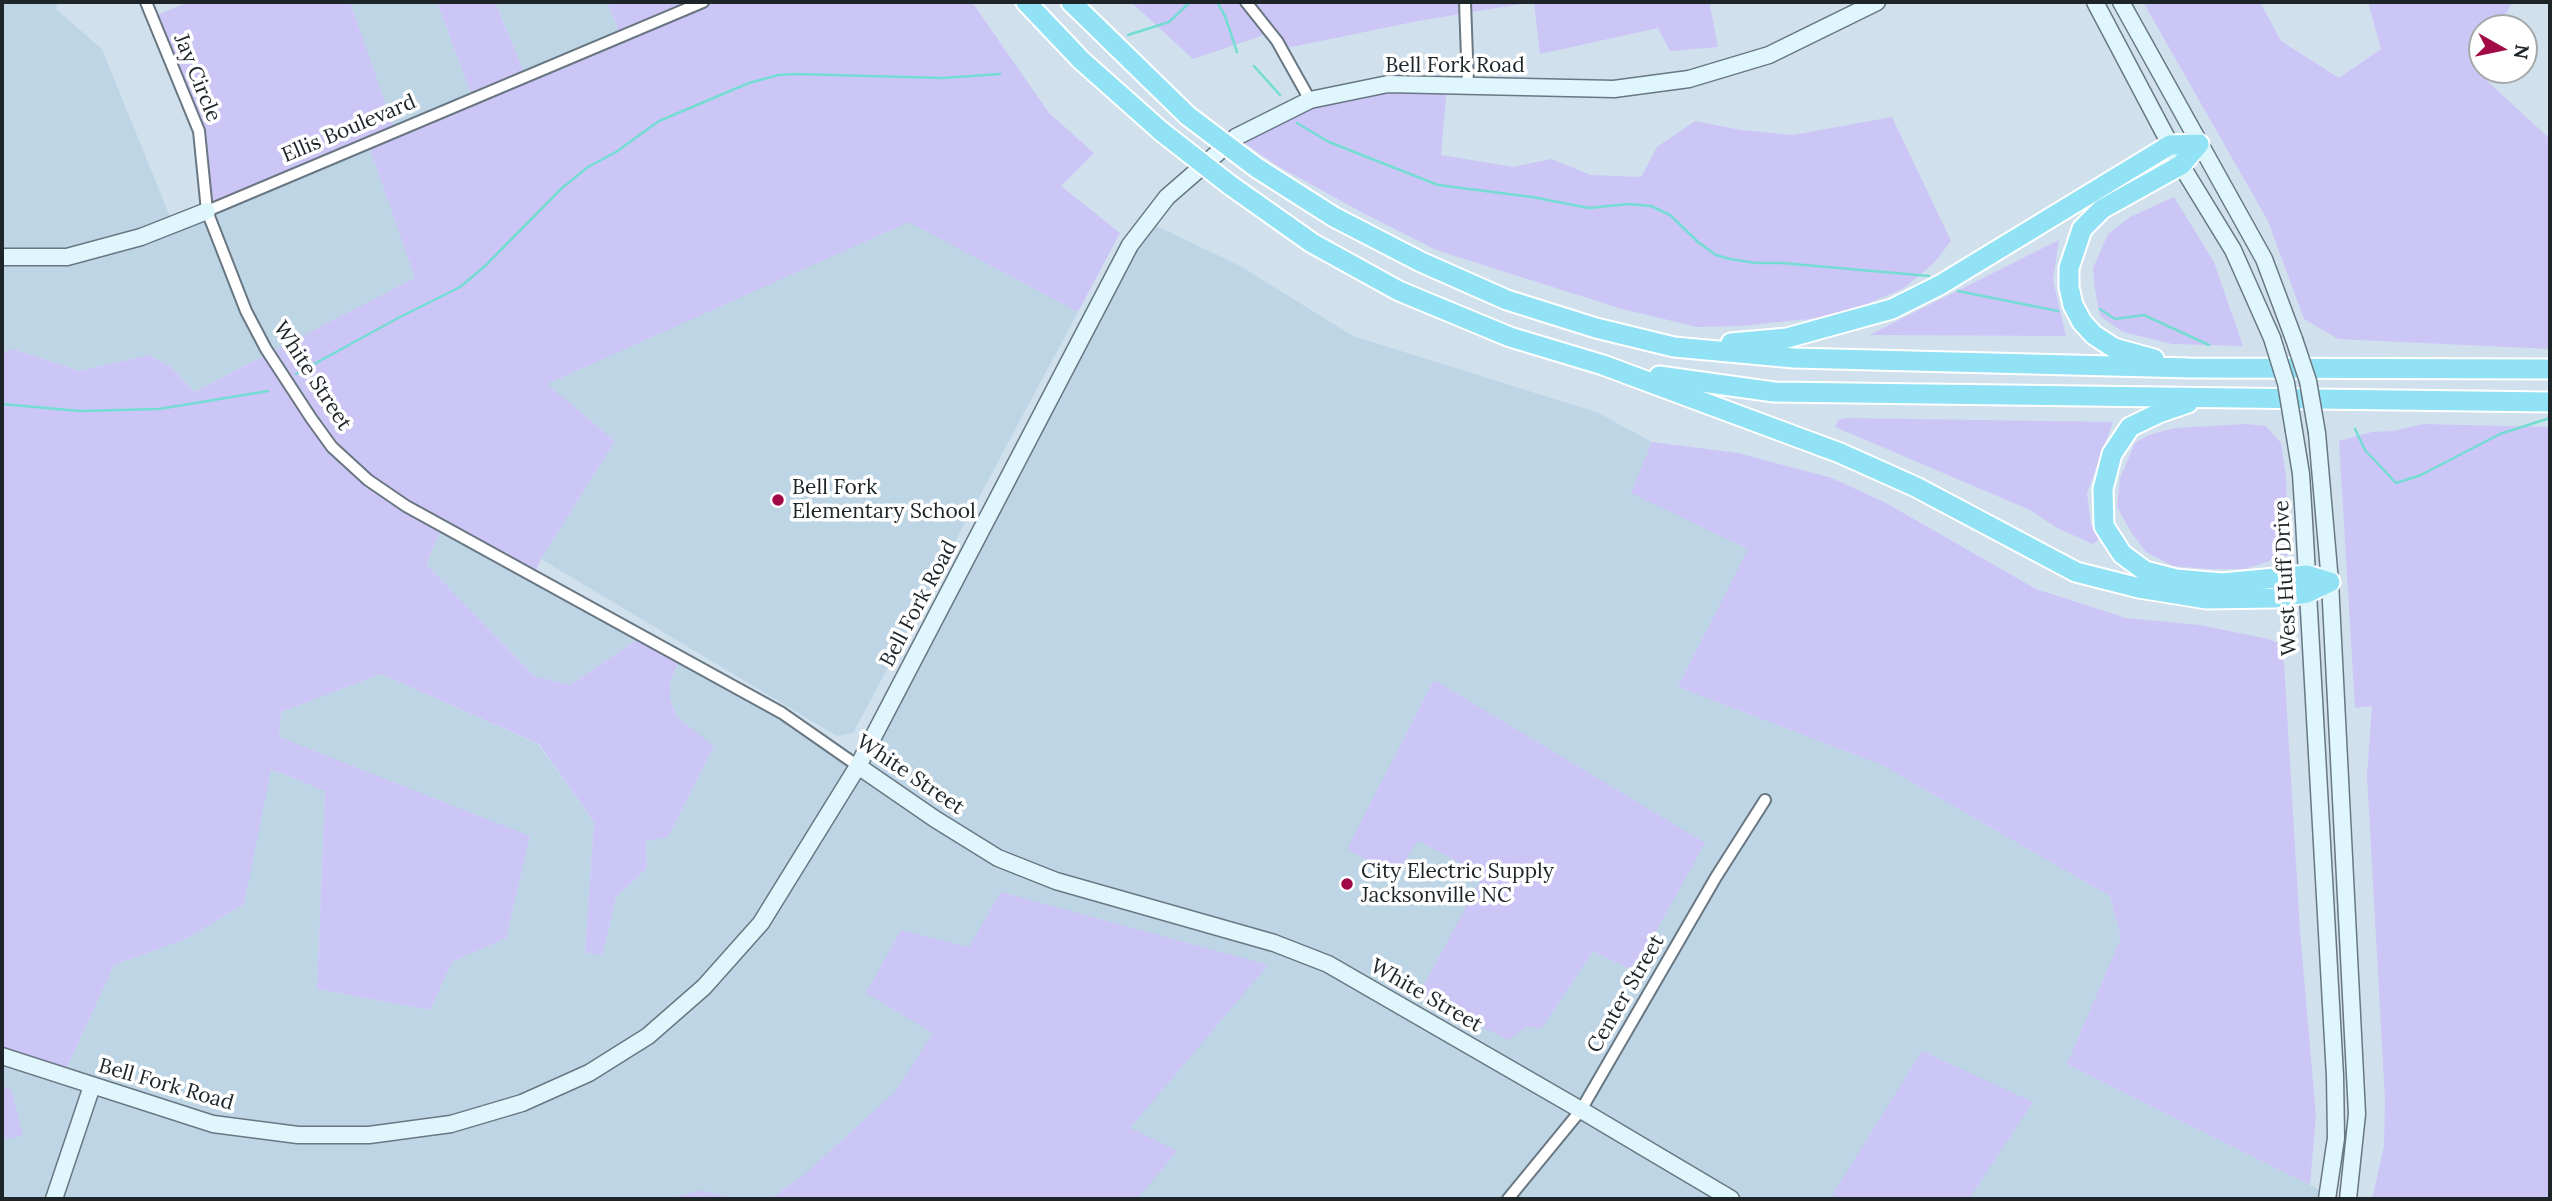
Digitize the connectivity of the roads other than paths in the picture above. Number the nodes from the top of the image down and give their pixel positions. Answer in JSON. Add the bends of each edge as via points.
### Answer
{"nodes":[{"id":1,"x":146,"y":2,"type":"edge"},
{"id":2,"x":703,"y":2,"type":"edge"},
{"id":3,"x":1026,"y":2,"type":"edge"},
{"id":4,"x":1071,"y":2,"type":"edge"},
{"id":5,"x":1246,"y":2,"type":"edge"},
{"id":6,"x":1465,"y":2,"type":"edge"},
{"id":7,"x":1877,"y":2,"type":"edge"},
{"id":8,"x":2095,"y":2,"type":"edge"},
{"id":9,"x":2121,"y":2,"type":"edge"},
{"id":10,"x":1468,"y":85,"type":"junction"},
{"id":11,"x":1310,"y":100,"type":"junction"},
{"id":12,"x":2199,"y":144,"type":"junction"},
{"id":13,"x":2170,"y":145,"type":"junction"},
{"id":14,"x":2181,"y":165,"type":"junction"},
{"id":15,"x":207,"y":211,"type":"junction"},
{"id":16,"x":2,"y":257,"type":"edge"},
{"id":17,"x":1674,"y":347,"type":"junction"},
{"id":18,"x":1603,"y":365,"type":"junction"},
{"id":19,"x":2190,"y":368,"type":"junction"},
{"id":20,"x":2550,"y":369,"type":"edge"},
{"id":21,"x":2203,"y":398,"type":"junction"},
{"id":22,"x":2550,"y":402,"type":"edge"},
{"id":23,"x":2330,"y":582,"type":"junction"},
{"id":24,"x":2307,"y":584,"type":"junction"},
{"id":25,"x":858,"y":766,"type":"junction"},
{"id":26,"x":1765,"y":800,"type":"dead end"},
{"id":27,"x":2,"y":1056,"type":"edge"},
{"id":28,"x":92,"y":1086,"type":"junction"},
{"id":29,"x":1581,"y":1110,"type":"junction"},
{"id":30,"x":54,"y":1199,"type":"edge"},
{"id":31,"x":1508,"y":1199,"type":"edge"},
{"id":32,"x":1731,"y":1199,"type":"edge"},
{"id":33,"x":2327,"y":1199,"type":"edge"},
{"id":34,"x":2348,"y":1199,"type":"edge"}],
"edges":[{"from":1,"to":15,"type":"street","name":"Jay Circle","via":[[199,131]]},
{"from":2,"to":15,"type":"street","name":"Ellis Boulevard"},
{"from":3,"to":18,"type":"highway","bridge":true,"via":[[1081,60],[1162,132],[1312,243],[1399,291],[1510,337]]},
{"from":4,"to":17,"type":"highway","bridge":true,"via":[[1188,116],[1257,168],[1334,217],[1507,300]]},
{"from":5,"to":11,"type":"street","via":[[1278,41]]},
{"from":6,"to":10,"type":"street"},
{"from":7,"to":10,"type":"main road","name":"Bell Fork Road","via":[[1769,55],[1689,79],[1615,89]]},
{"from":8,"to":13,"type":"main road","name":"West Huff Drive"},
{"from":9,"to":12,"type":"main road","name":"West Huff Drive"},
{"from":10,"to":11,"type":"main road","name":"Bell Fork Road","via":[[1388,84]]},
{"from":11,"to":25,"type":"main road","name":"Bell Fork Road","via":[[1236,137],[1167,197],[1130,245]]},
{"from":12,"to":13,"type":"highway"},
{"from":12,"to":14,"type":"highway"},
{"from":12,"to":23,"type":"main road","name":"West Huff Drive","bridge":true,"via":[[2264,260],[2308,381]]},
{"from":13,"to":14,"type":"main road","name":"West Huff Drive"},
{"from":13,"to":17,"type":"highway","via":[[1940,285],[1892,309],[1787,338]]},
{"from":14,"to":19,"type":"highway","via":[[2102,209],[2082,229],[2072,253],[2069,287],[2082,322],[2113,348]]},
{"from":14,"to":24,"type":"main road","name":"West Huff Drive","bridge":true,"via":[[2234,250],[2286,383],[2301,474]]},
{"from":15,"to":16,"type":"main road","name":"Ellis Boulevard","via":[[141,237],[67,257]]},
{"from":15,"to":25,"type":"street","name":"White Street","via":[[266,349],[332,447],[368,480],[442,528],[782,713]]},
{"from":17,"to":19,"type":"highway","via":[[1794,358]]},
{"from":18,"to":21,"type":"highway","via":[[1774,392]]},
{"from":18,"to":24,"type":"highway","via":[[1840,453],[1916,487],[2076,572],[2207,599],[2274,598]]},
{"from":19,"to":20,"type":"highway"},
{"from":21,"to":22,"type":"highway"},
{"from":21,"to":24,"type":"highway","via":[[2130,427],[2112,454],[2103,489],[2104,526],[2122,554],[2145,571],[2222,583]]},
{"from":23,"to":24,"type":"highway"},
{"from":23,"to":34,"type":"main road","name":"West Huff Drive","via":[[2357,1114]]},
{"from":24,"to":33,"type":"main road","name":"West Huff Drive","via":[[2336,1076],[2336,1138]]},
{"from":25,"to":28,"type":"main road","name":"Bell Fork Road","via":[[761,923],[704,987],[648,1036],[589,1073],[522,1103],[451,1124],[369,1135],[298,1135],[214,1124]]},
{"from":25,"to":29,"type":"main road","name":"White Street","via":[[998,858],[1056,881],[1274,943],[1328,964]]},
{"from":26,"to":29,"type":"street","name":"Center Street"},
{"from":27,"to":28,"type":"main road","name":"Bell Fork Road"},
{"from":28,"to":30,"type":"main road"},
{"from":29,"to":31,"type":"street","name":"Center Street"},
{"from":29,"to":32,"type":"main road","name":"White Street"}]}
